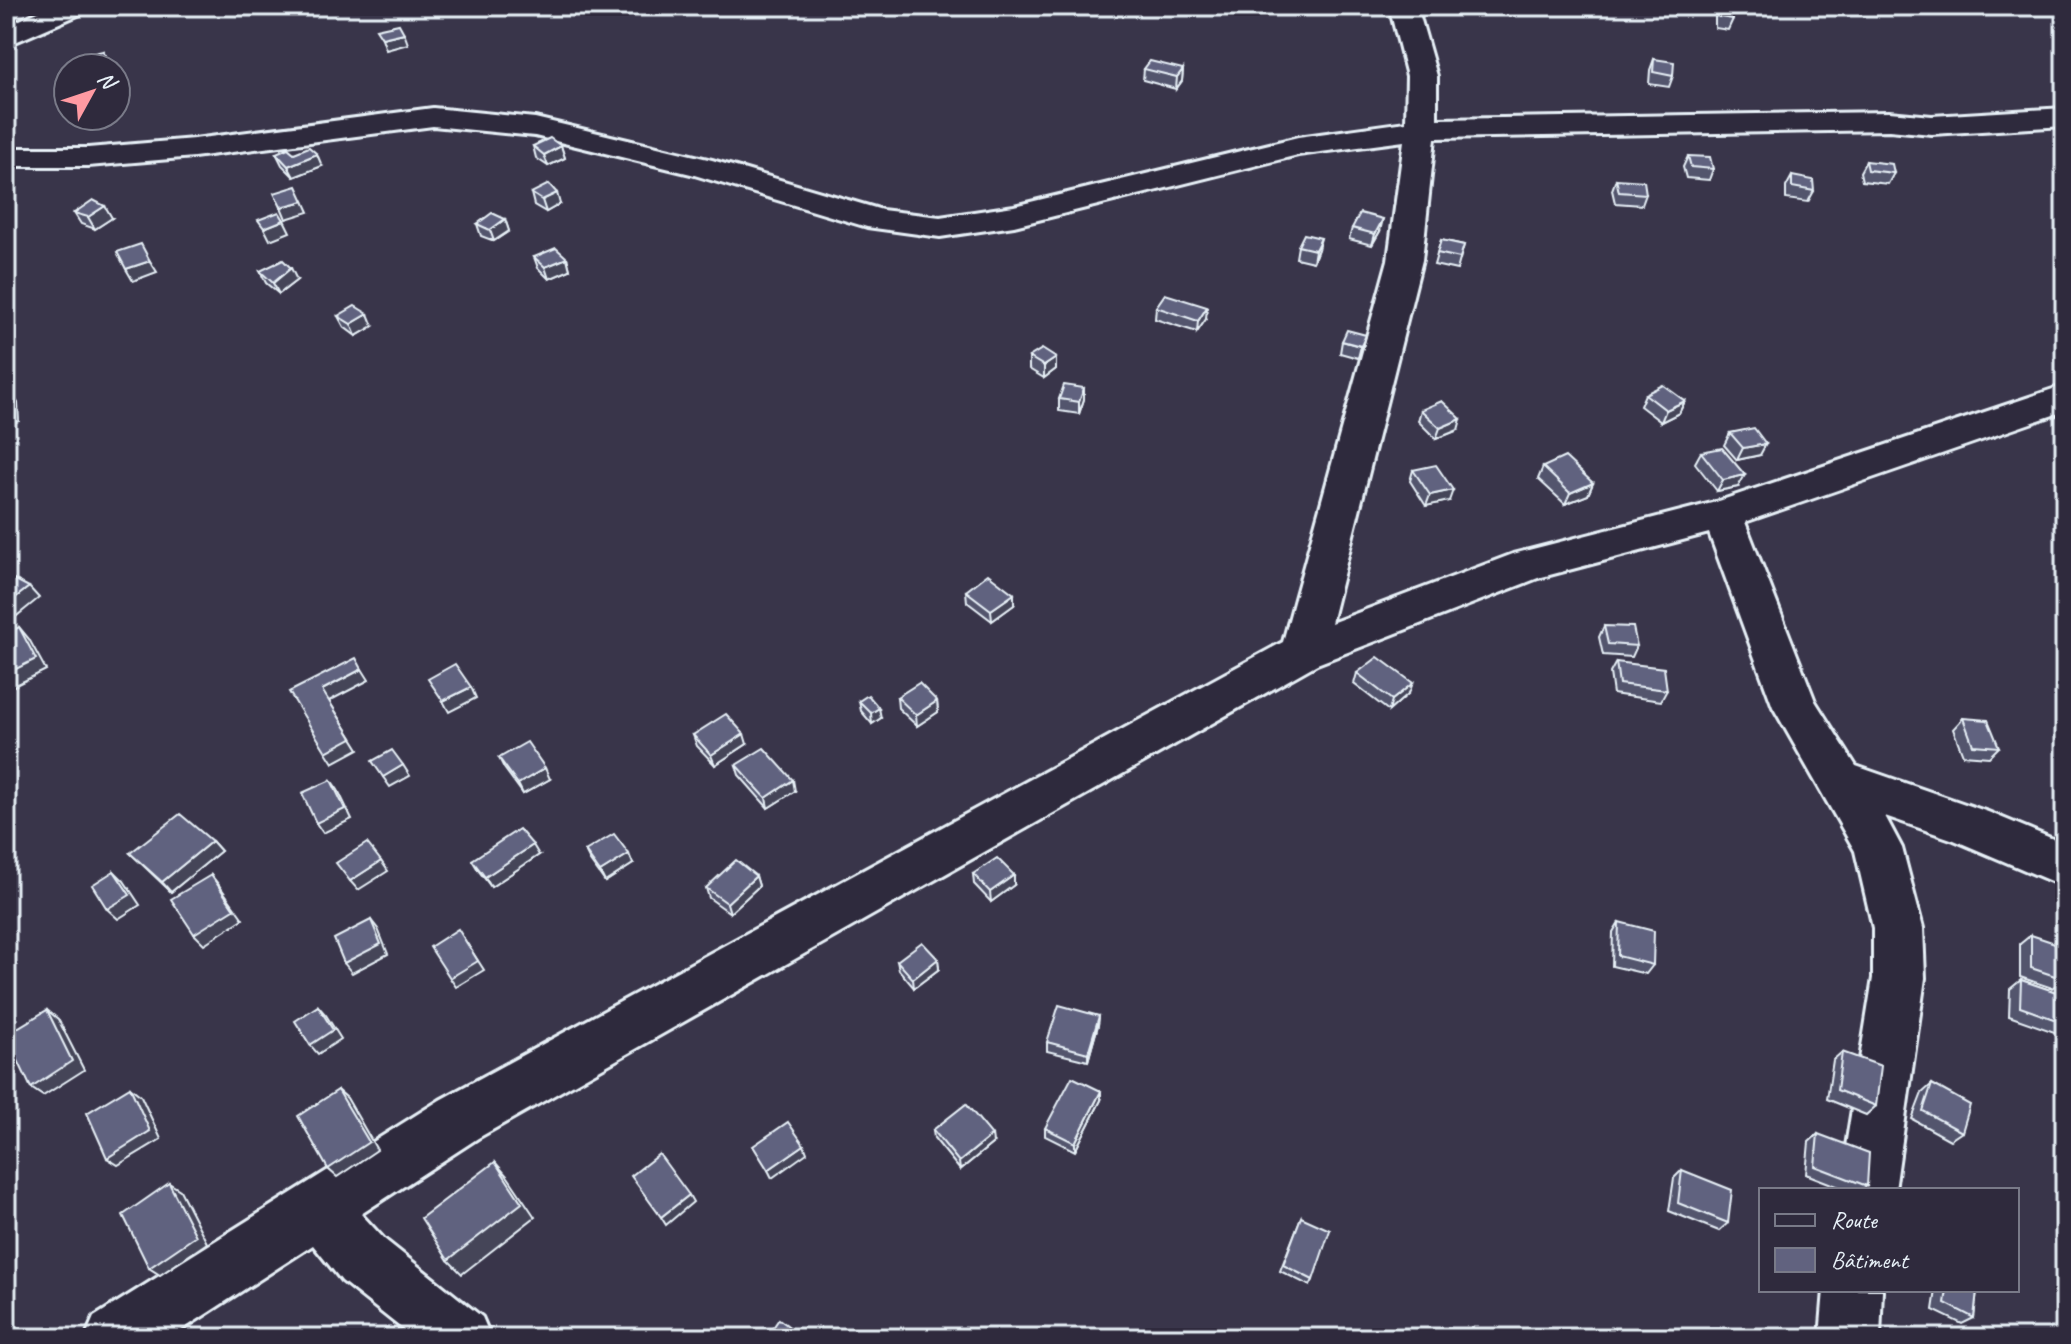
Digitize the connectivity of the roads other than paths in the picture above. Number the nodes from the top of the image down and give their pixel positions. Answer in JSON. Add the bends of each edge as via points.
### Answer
{"nodes":[{"id":1,"x":75,"y":6,"type":"edge"},
{"id":2,"x":1403,"y":6,"type":"edge"},
{"id":3,"x":6,"y":37,"type":"edge"},
{"id":4,"x":2065,"y":117,"type":"edge"},
{"id":5,"x":1421,"y":129,"type":"junction"},
{"id":6,"x":6,"y":157,"type":"edge"},
{"id":7,"x":2065,"y":398,"type":"edge"},
{"id":8,"x":1722,"y":515,"type":"junction"},
{"id":9,"x":1302,"y":652,"type":"junction"},
{"id":10,"x":1840,"y":780,"type":"junction"},
{"id":11,"x":2065,"y":866,"type":"edge"},
{"id":12,"x":1867,"y":1188,"type":"edge"},
{"id":13,"x":319,"y":1208,"type":"junction"},
{"id":14,"x":1853,"y":1292,"type":"edge"},
{"id":15,"x":115,"y":1338,"type":"edge"},
{"id":16,"x":461,"y":1338,"type":"edge"},
{"id":17,"x":1850,"y":1338,"type":"edge"}],
"edges":[{"from":1,"to":3,"type":"street"},
{"from":2,"to":5,"type":"street","via":[[1422,76]]},
{"from":4,"to":5,"type":"street","via":[[1932,125],[1889,121]]},
{"from":5,"to":6,"type":"street","via":[[1298,146],[1014,216],[940,227],[879,220],[701,167],[535,127],[433,117],[194,148]]},
{"from":5,"to":9,"type":"street","via":[[1405,260]]},
{"from":7,"to":8,"type":"street"},
{"from":8,"to":9,"type":"street","via":[[1528,565]]},
{"from":8,"to":10,"type":"street","via":[[1795,707]]},
{"from":9,"to":13,"type":"street","via":[[459,1119]]},
{"from":10,"to":11,"type":"street"},
{"from":10,"to":12,"type":"street","via":[[1878,848],[1898,928],[1899,978]]},
{"from":13,"to":15,"type":"street"},
{"from":13,"to":16,"type":"street","via":[[363,1260]]},
{"from":14,"to":17,"type":"street"}]}
